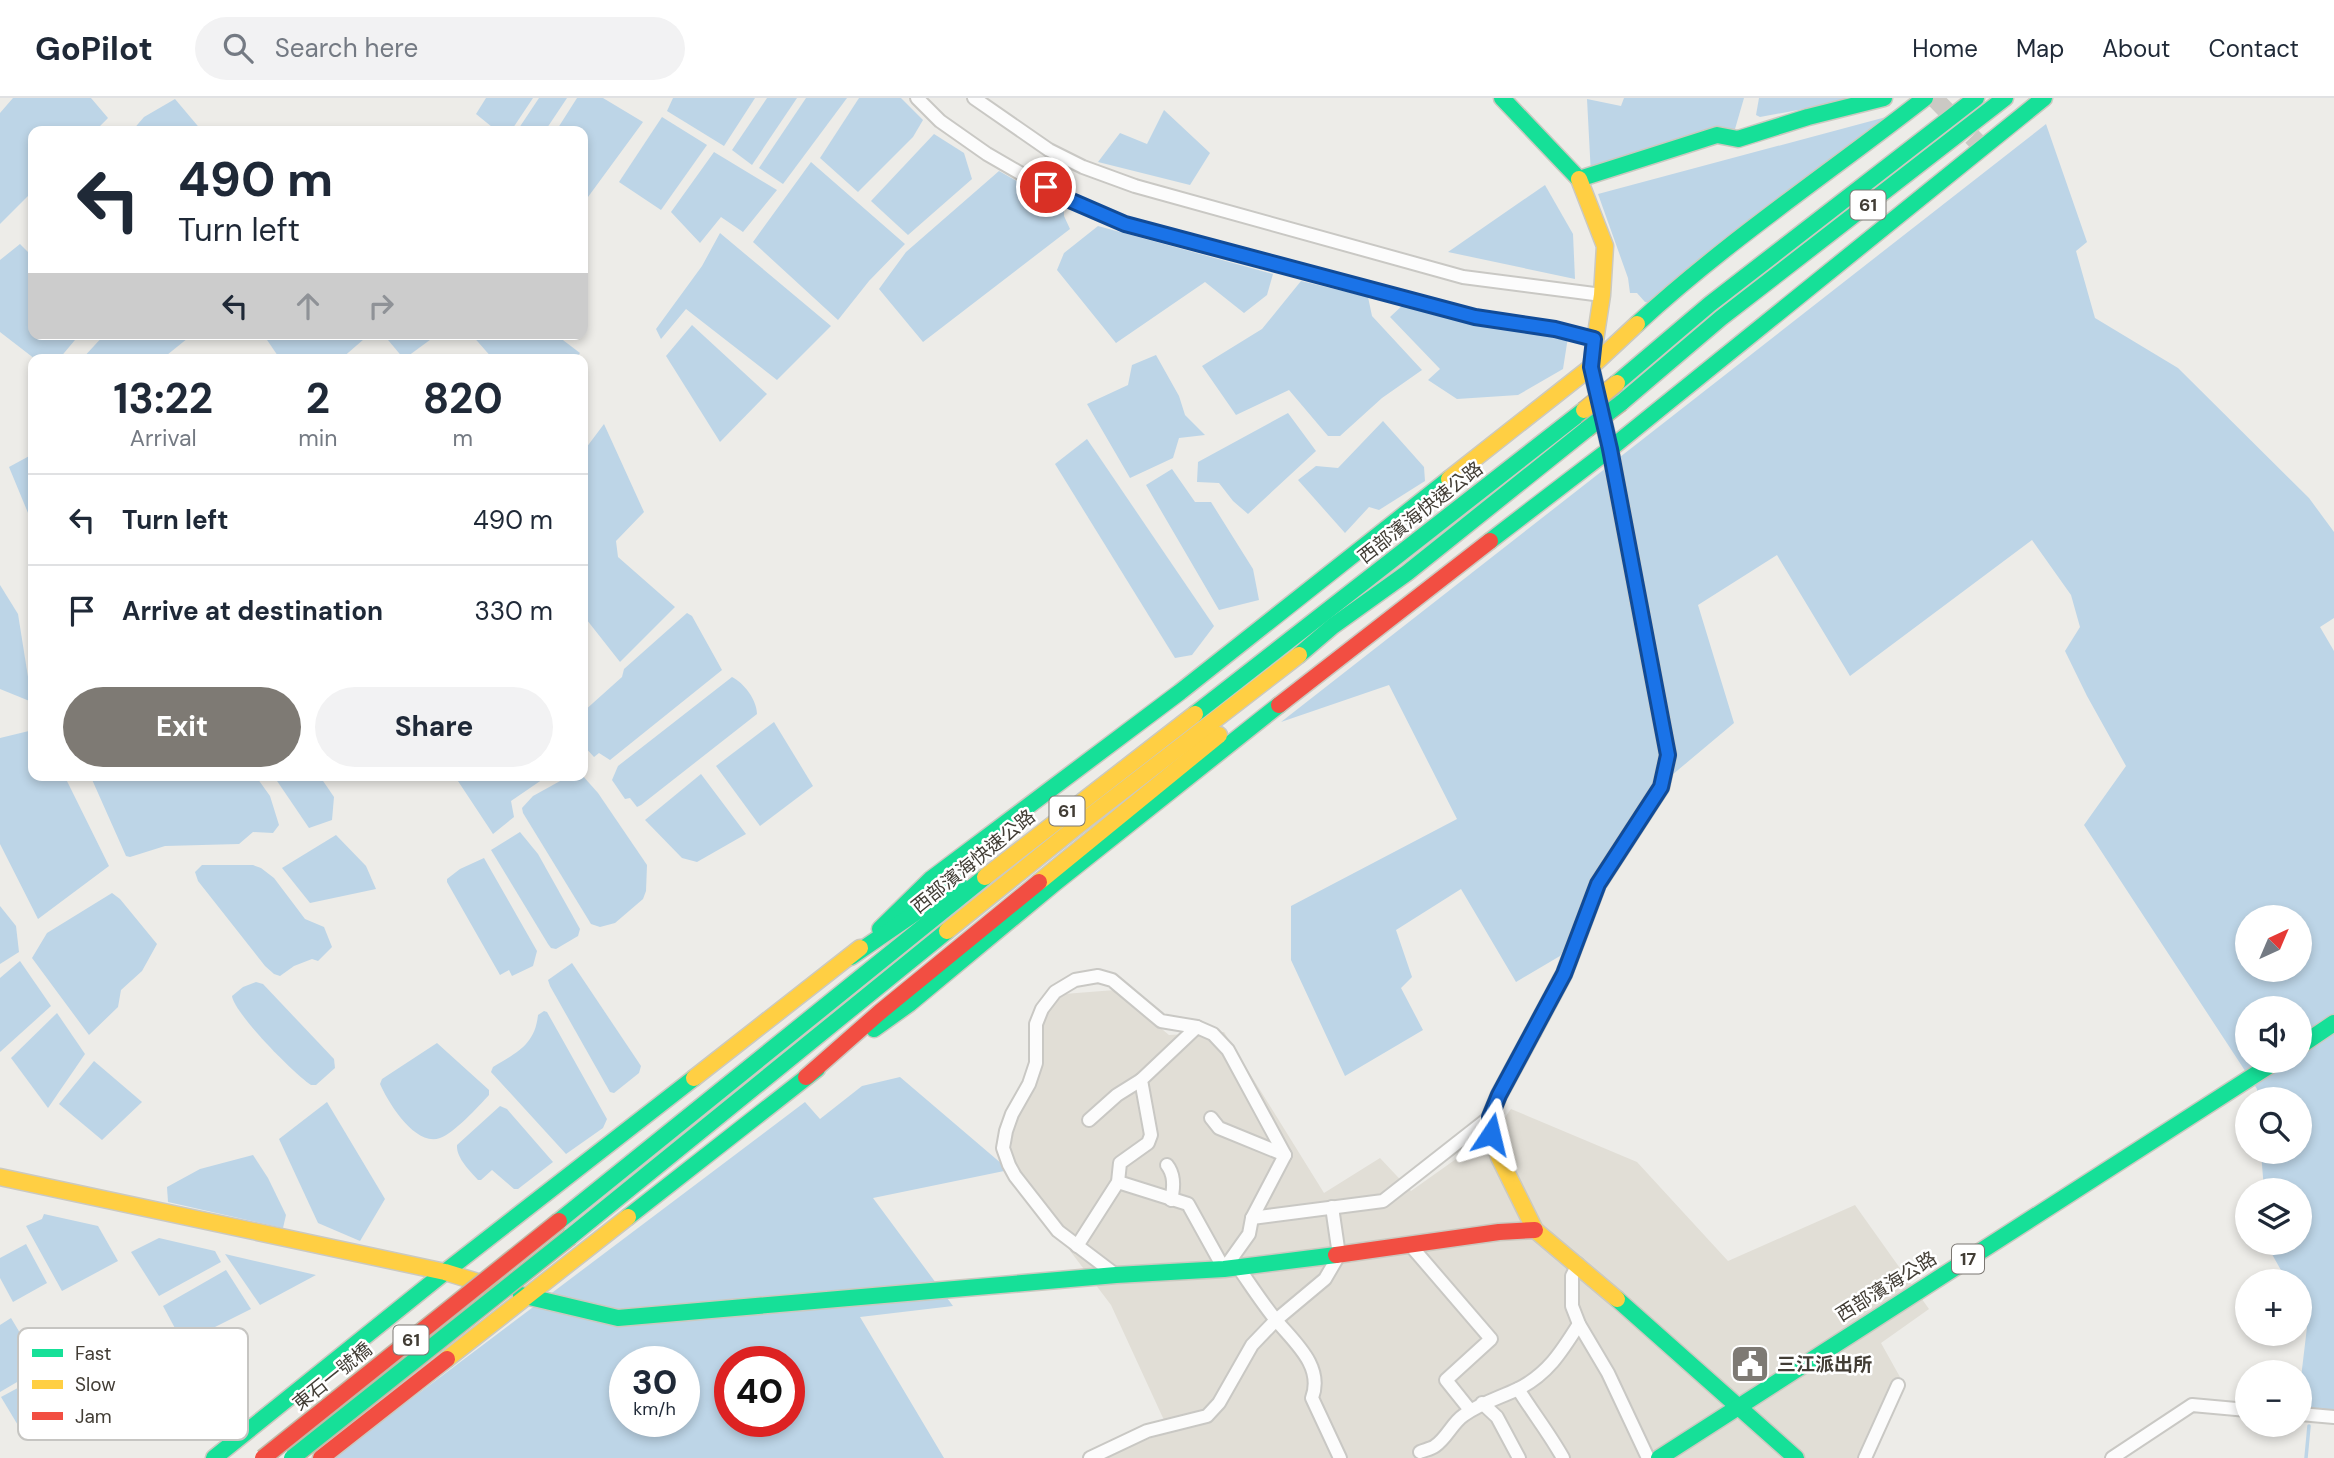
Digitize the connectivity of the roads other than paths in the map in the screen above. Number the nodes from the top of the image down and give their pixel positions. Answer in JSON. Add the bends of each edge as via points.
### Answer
{"nodes":[{"id":1,"x":917,"y":98,"type":"edge"},
{"id":2,"x":974,"y":98,"type":"edge"},
{"id":3,"x":1502,"y":98,"type":"edge"},
{"id":4,"x":1884,"y":98,"type":"edge"},
{"id":5,"x":1925,"y":98,"type":"edge"},
{"id":6,"x":1976,"y":98,"type":"edge"},
{"id":7,"x":2006,"y":98,"type":"edge"},
{"id":8,"x":2044,"y":98,"type":"edge"},
{"id":9,"x":1579,"y":179,"type":"junction"},
{"id":10,"x":1601,"y":300,"type":"junction"},
{"id":11,"x":1594,"y":336,"type":"junction"},
{"id":12,"x":1591,"y":367,"type":"junction"},
{"id":13,"x":1610,"y":449,"type":"junction"},
{"id":14,"x":1396,"y":558,"type":"junction"},
{"id":15,"x":1407,"y":573,"type":"junction"},
{"id":16,"x":850,"y":957,"type":"junction"},
{"id":17,"x":2334,"y":1023,"type":"edge"},
{"id":18,"x":1197,"y":1027,"type":"junction"},
{"id":19,"x":2312,"y":1038,"type":"edge"},
{"id":20,"x":2257,"y":1073,"type":"edge"},
{"id":21,"x":806,"y":1077,"type":"junction"},
{"id":22,"x":1140,"y":1080,"type":"junction"},
{"id":23,"x":1490,"y":1117,"type":"junction"},
{"id":24,"x":1211,"y":1118,"type":"dead end"},
{"id":25,"x":1089,"y":1120,"type":"dead end"},
{"id":26,"x":1285,"y":1155,"type":"junction"},
{"id":27,"x":1167,"y":1165,"type":"dead end"},
{"id":28,"x":0,"y":1177,"type":"edge"},
{"id":29,"x":1118,"y":1182,"type":"junction"},
{"id":30,"x":1171,"y":1200,"type":"junction"},
{"id":31,"x":1332,"y":1207,"type":"junction"},
{"id":32,"x":1252,"y":1218,"type":"junction"},
{"id":33,"x":559,"y":1222,"type":"joint"},
{"id":34,"x":1535,"y":1230,"type":"junction"},
{"id":35,"x":570,"y":1237,"type":"joint"},
{"id":36,"x":1077,"y":1246,"type":"junction"},
{"id":37,"x":1411,"y":1246,"type":"junction"},
{"id":38,"x":1339,"y":1255,"type":"junction"},
{"id":39,"x":1578,"y":1264,"type":"junction"},
{"id":40,"x":1231,"y":1268,"type":"junction"},
{"id":41,"x":445,"y":1272,"type":"junction"},
{"id":42,"x":1116,"y":1275,"type":"junction"},
{"id":43,"x":527,"y":1297,"type":"junction"},
{"id":44,"x":1276,"y":1320,"type":"junction"},
{"id":45,"x":1579,"y":1324,"type":"junction"},
{"id":46,"x":1898,"y":1385,"type":"dead end"},
{"id":47,"x":1518,"y":1389,"type":"junction"},
{"id":48,"x":1482,"y":1403,"type":"junction"},
{"id":49,"x":1740,"y":1406,"type":"junction"},
{"id":50,"x":2235,"y":1408,"type":"edge"},
{"id":51,"x":1470,"y":1410,"type":"junction"},
{"id":52,"x":2312,"y":1415,"type":"edge"},
{"id":53,"x":2334,"y":1417,"type":"edge"},
{"id":54,"x":248,"y":1431,"type":"edge"},
{"id":55,"x":236,"y":1440,"type":"edge"},
{"id":56,"x":1420,"y":1452,"type":"dead end"},
{"id":57,"x":214,"y":1458,"type":"edge"},
{"id":58,"x":263,"y":1458,"type":"edge"},
{"id":59,"x":292,"y":1458,"type":"edge"},
{"id":60,"x":321,"y":1458,"type":"edge"},
{"id":61,"x":1090,"y":1458,"type":"edge"},
{"id":62,"x":1340,"y":1458,"type":"edge"},
{"id":63,"x":1519,"y":1458,"type":"edge"},
{"id":64,"x":1563,"y":1458,"type":"edge"},
{"id":65,"x":1648,"y":1458,"type":"edge"},
{"id":66,"x":1659,"y":1458,"type":"edge"},
{"id":67,"x":1796,"y":1458,"type":"edge"},
{"id":68,"x":1865,"y":1458,"type":"edge"},
{"id":69,"x":2112,"y":1458,"type":"edge"}],
"edges":[{"from":1,"to":11,"type":"street","via":[[940,121],[987,154],[1058,195],[1125,224],[1463,314]]},
{"from":2,"to":10,"type":"street","via":[[1049,150],[1135,186],[1463,277]]},
{"from":3,"to":9,"type":"main road"},
{"from":4,"to":9,"type":"main road","via":[[1738,139],[1717,135]]},
{"from":5,"to":12,"type":"main road","via":[[1671,293]]},
{"from":6,"to":14,"type":"main road","name":"西部濱海快速公路","number":"61","bridge":true,"via":[[1710,304]]},
{"from":7,"to":15,"type":"main road","name":"西部濱海快速公路","number":"61","bridge":true,"via":[[1730,311]]},
{"from":8,"to":13,"type":"main road"},
{"from":9,"to":10,"type":"main road","via":[[1605,246]]},
{"from":10,"to":11,"type":"main road"},
{"from":11,"to":12,"type":"main road"},
{"from":12,"to":13,"type":"main road"},
{"from":12,"to":16,"type":"main road","via":[[1180,692],[931,879]]},
{"from":13,"to":21,"type":"main road","via":[[1055,883],[909,1004]]},
{"from":13,"to":23,"type":"main road","via":[[1668,755],[1661,787],[1598,884],[1564,974]]},
{"from":14,"to":16,"type":"main road","via":[[1239,666],[961,882]]},
{"from":14,"to":33,"type":"main road","name":"西部濱海快速公路","number":"61","via":[[1065,813]]},
{"from":15,"to":21,"type":"main road","via":[[1271,692]]},
{"from":15,"to":35,"type":"main road","name":"西部濱海快速公路","number":"61","via":[[1076,827]]},
{"from":16,"to":41,"type":"main road"},
{"from":17,"to":19,"type":"main road"},
{"from":18,"to":22,"type":"street"},
{"from":18,"to":26,"type":"street","via":[[1213,1034],[1228,1050]]},
{"from":18,"to":36,"type":"street","via":[[1161,1021],[1112,980],[1098,976],[1075,980],[1055,992],[1042,1009],[1036,1024],[1036,1063],[1009,1122],[1003,1148],[1015,1176],[1058,1231]]},
{"from":20,"to":49,"type":"main road","name":"西部濱海公路","number":"17"},
{"from":21,"to":43,"type":"main road"},
{"from":22,"to":25,"type":"street"},
{"from":22,"to":29,"type":"street","via":[[1151,1135],[1148,1143],[1121,1163]]},
{"from":23,"to":31,"type":"street","via":[[1383,1200]]},
{"from":23,"to":34,"type":"main road","via":[[1499,1157]]},
{"from":24,"to":26,"type":"street","via":[[1219,1128]]},
{"from":26,"to":32,"type":"street"},
{"from":27,"to":30,"type":"street","via":[[1174,1188]]},
{"from":28,"to":41,"type":"main road"},
{"from":29,"to":30,"type":"street"},
{"from":29,"to":36,"type":"street"},
{"from":30,"to":40,"type":"street","via":[[1188,1204]]},
{"from":31,"to":32,"type":"street"},
{"from":31,"to":38,"type":"street"},
{"from":32,"to":40,"type":"street"},
{"from":33,"to":58,"type":"main road","name":"東石一號橋","number":"61","bridge":true},
{"from":34,"to":37,"type":"main road"},
{"from":34,"to":39,"type":"main road"},
{"from":35,"to":59,"type":"main road","name":"東石一號橋","number":"61","bridge":true},
{"from":36,"to":42,"type":"street"},
{"from":37,"to":38,"type":"main road"},
{"from":37,"to":51,"type":"street","via":[[1491,1339],[1446,1380]]},
{"from":38,"to":40,"type":"main road"},
{"from":38,"to":44,"type":"street","via":[[1325,1279]]},
{"from":39,"to":45,"type":"street","via":[[1572,1276],[1572,1306]]},
{"from":39,"to":49,"type":"main road"},
{"from":40,"to":42,"type":"main road"},
{"from":40,"to":44,"type":"street"},
{"from":41,"to":43,"type":"main road"},
{"from":41,"to":54,"type":"main road"},
{"from":42,"to":43,"type":"main road","via":[[618,1318]]},
{"from":43,"to":60,"type":"main road"},
{"from":44,"to":61,"type":"street","via":[[1251,1345],[1207,1416],[1147,1431]]},
{"from":44,"to":62,"type":"street","via":[[1301,1346],[1316,1388],[1312,1398]]},
{"from":45,"to":47,"type":"street","via":[[1555,1362]]},
{"from":45,"to":65,"type":"street"},
{"from":46,"to":68,"type":"street"},
{"from":47,"to":48,"type":"street"},
{"from":47,"to":64,"type":"street"},
{"from":48,"to":51,"type":"street"},
{"from":48,"to":63,"type":"street","via":[[1497,1417]]},
{"from":49,"to":66,"type":"main road","name":"西部濱海公路","number":"17"},
{"from":49,"to":67,"type":"main road"},
{"from":50,"to":69,"type":"street","via":[[2192,1405]]},
{"from":51,"to":56,"type":"street","via":[[1436,1446]]},
{"from":52,"to":53,"type":"street"},
{"from":55,"to":57,"type":"main road"}]}
